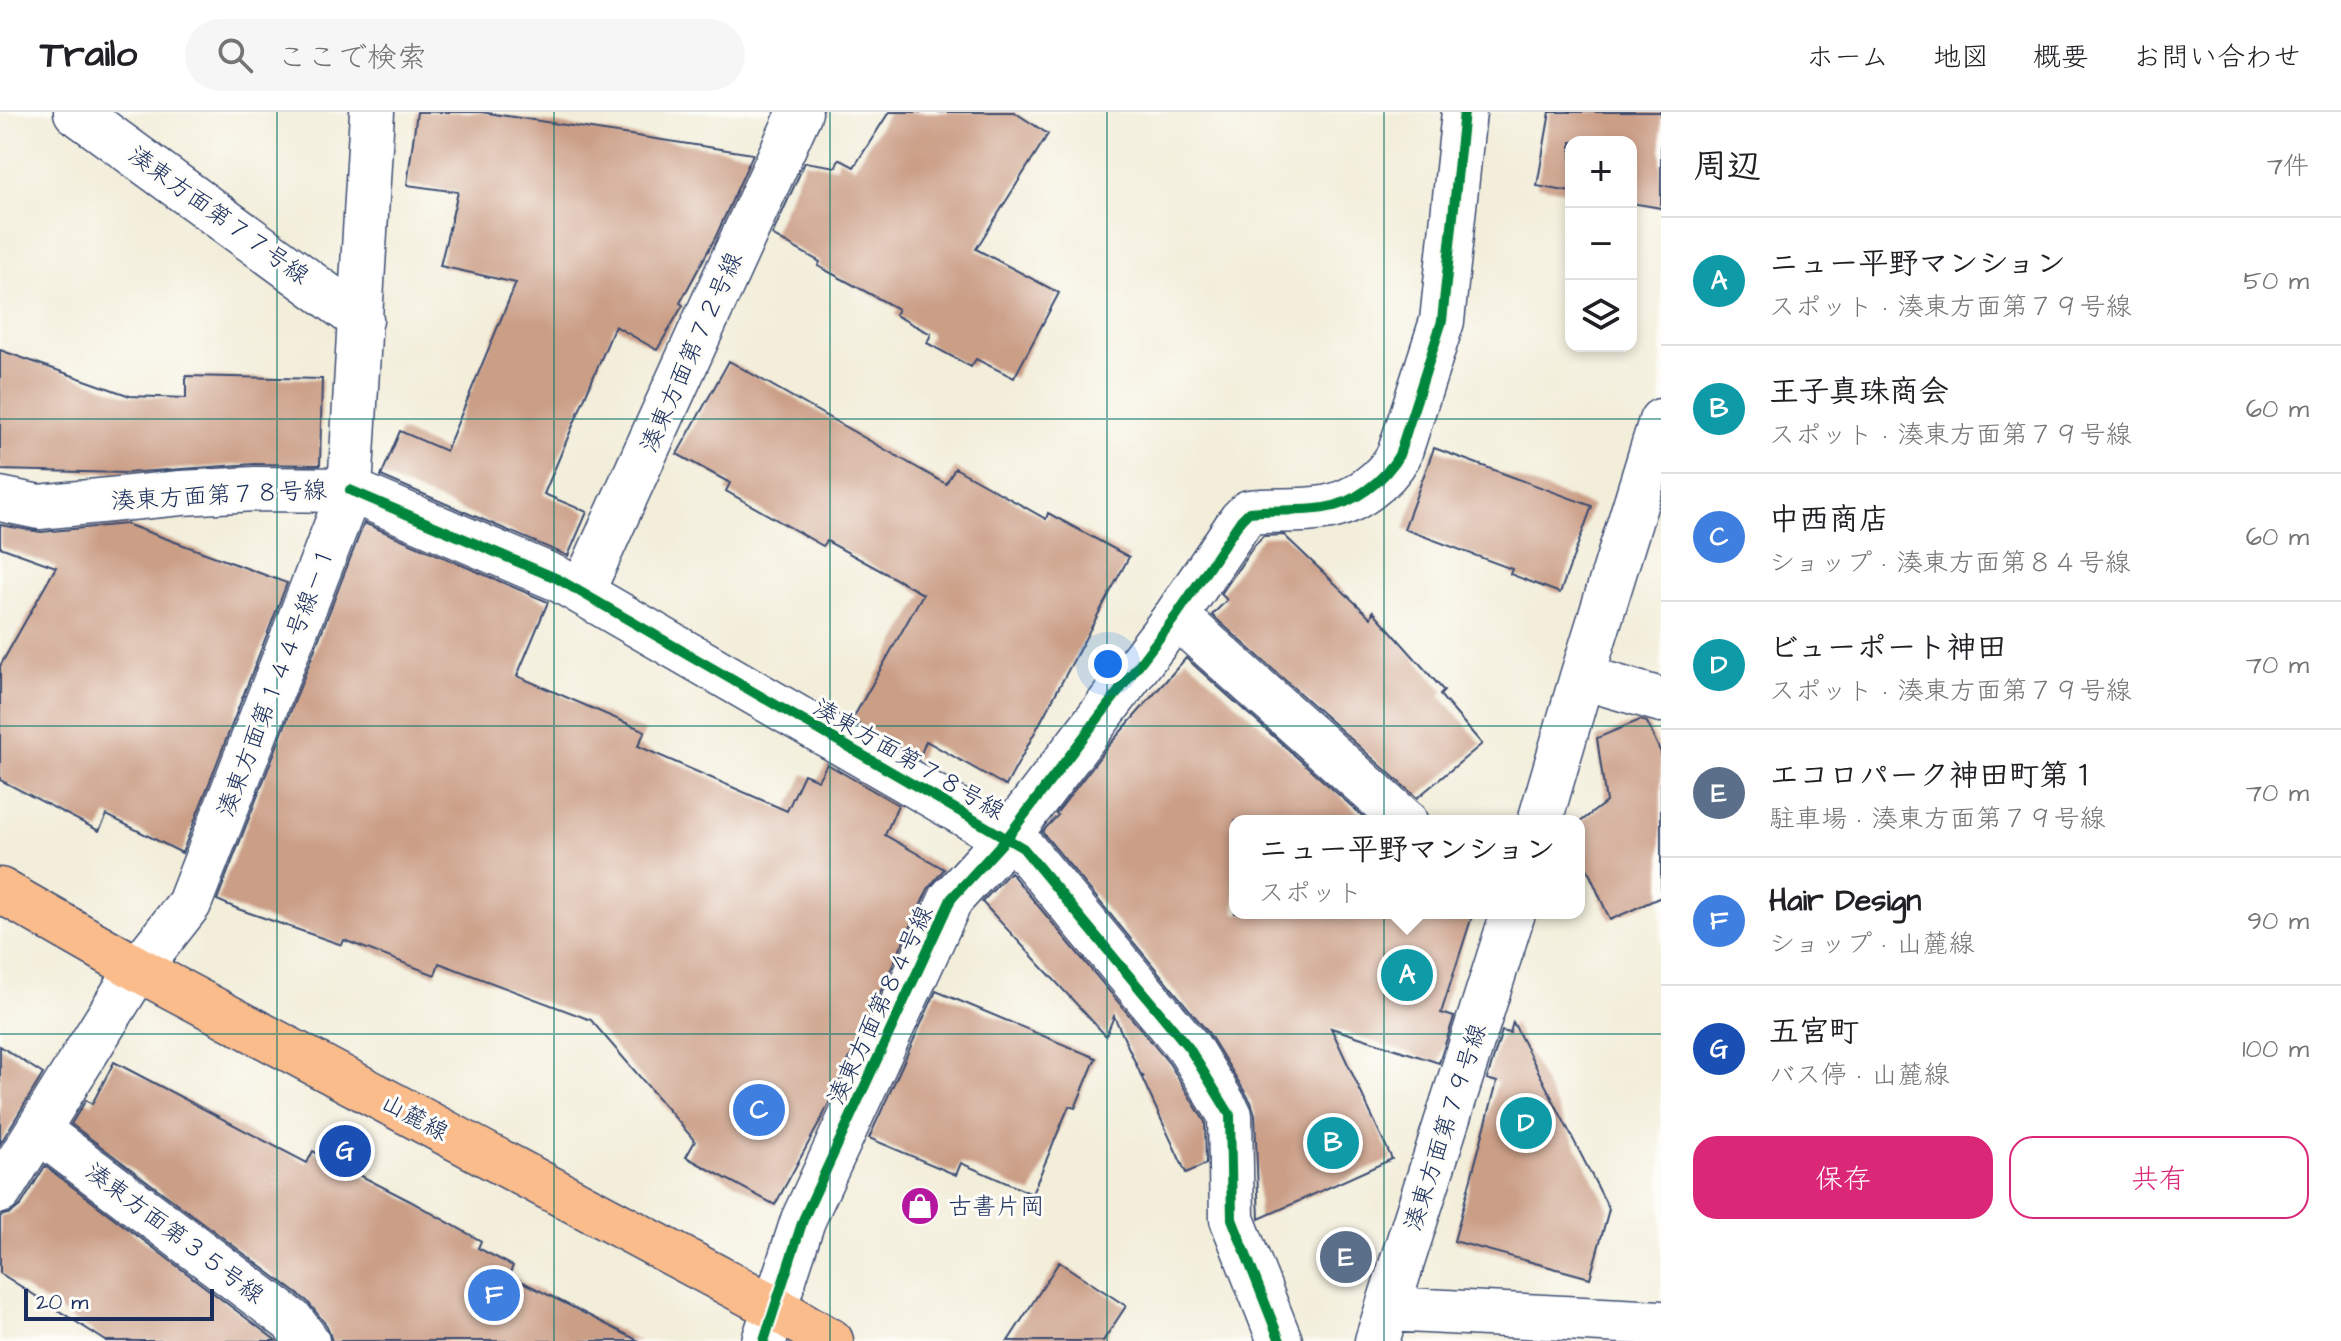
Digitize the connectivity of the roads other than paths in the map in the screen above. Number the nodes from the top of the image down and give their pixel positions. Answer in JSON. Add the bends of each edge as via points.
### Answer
{"nodes":[{"id":1,"x":76,"y":112,"type":"edge"},
{"id":2,"x":372,"y":112,"type":"edge"},
{"id":3,"x":800,"y":112,"type":"edge"},
{"id":4,"x":1464,"y":112,"type":"edge"},
{"id":5,"x":361,"y":320,"type":"junction"},
{"id":6,"x":1661,"y":421,"type":"edge"},
{"id":7,"x":350,"y":490,"type":"junction"},
{"id":8,"x":0,"y":499,"type":"edge"},
{"id":9,"x":582,"y":592,"type":"junction"},
{"id":10,"x":1176,"y":616,"type":"junction"},
{"id":11,"x":1582,"y":677,"type":"junction"},
{"id":12,"x":1658,"y":702,"type":"edge"},
{"id":13,"x":1398,"y":815,"type":"edge"},
{"id":14,"x":1542,"y":815,"type":"edge"},
{"id":15,"x":1006,"y":839,"type":"junction"},
{"id":16,"x":0,"y":890,"type":"edge"},
{"id":17,"x":1503,"y":920,"type":"edge"},
{"id":18,"x":138,"y":969,"type":"junction"},
{"id":19,"x":38,"y":1130,"type":"junction"},
{"id":20,"x":0,"y":1191,"type":"edge"},
{"id":21,"x":1661,"y":1323,"type":"edge"},
{"id":22,"x":770,"y":1325,"type":"edge"},
{"id":23,"x":1382,"y":1325,"type":"edge"},
{"id":24,"x":307,"y":1341,"type":"edge"},
{"id":25,"x":831,"y":1341,"type":"edge"},
{"id":26,"x":1280,"y":1341,"type":"edge"}],
"edges":[{"from":1,"to":5,"type":"street","name":"湊東方面第７７号線"},
{"from":2,"to":5,"type":"street","name":"湊東方面第１４４号線－１"},
{"from":3,"to":9,"type":"street","name":"湊東方面第７２号線"},
{"from":4,"to":10,"type":"street","name":"湊東方面第８４号線","via":[[1442,321],[1399,455],[1379,480],[1336,506],[1249,512]]},
{"from":5,"to":7,"type":"street","name":"湊東方面第１４４号線－１"},
{"from":6,"to":11,"type":"street"},
{"from":7,"to":8,"type":"street","name":"湊東方面第７８号線","via":[[181,493],[39,507]]},
{"from":7,"to":9,"type":"street","name":"湊東方面第７８号線"},
{"from":7,"to":18,"type":"street","name":"湊東方面第１４４号線－１","via":[[189,904]]},
{"from":9,"to":15,"type":"street","name":"湊東方面第７８号線"},
{"from":10,"to":13,"type":"street"},
{"from":10,"to":15,"type":"street","name":"湊東方面第８４号線"},
{"from":11,"to":12,"type":"street"},
{"from":11,"to":14,"type":"street"},
{"from":15,"to":22,"type":"street","name":"湊東方面第８４号線","via":[[951,899],[803,1220]]},
{"from":15,"to":26,"type":"street","name":"湊東方面第７８号線","via":[[1023,848],[1189,1048],[1230,1115],[1232,1219]]},
{"from":16,"to":18,"type":"main road","name":"山麓線"},
{"from":17,"to":23,"type":"street","name":"湊東方面第７９号線"},
{"from":18,"to":19,"type":"street","name":"湊東方面第１４４号線－１"},
{"from":18,"to":22,"type":"main road","name":"山麓線"},
{"from":19,"to":20,"type":"street","name":"湊東方面第１４４号線－１"},
{"from":19,"to":24,"type":"street","name":"湊東方面第３５号線","via":[[292,1321]]},
{"from":21,"to":23,"type":"street"},
{"from":22,"to":25,"type":"main road","name":"山麓線"}]}
